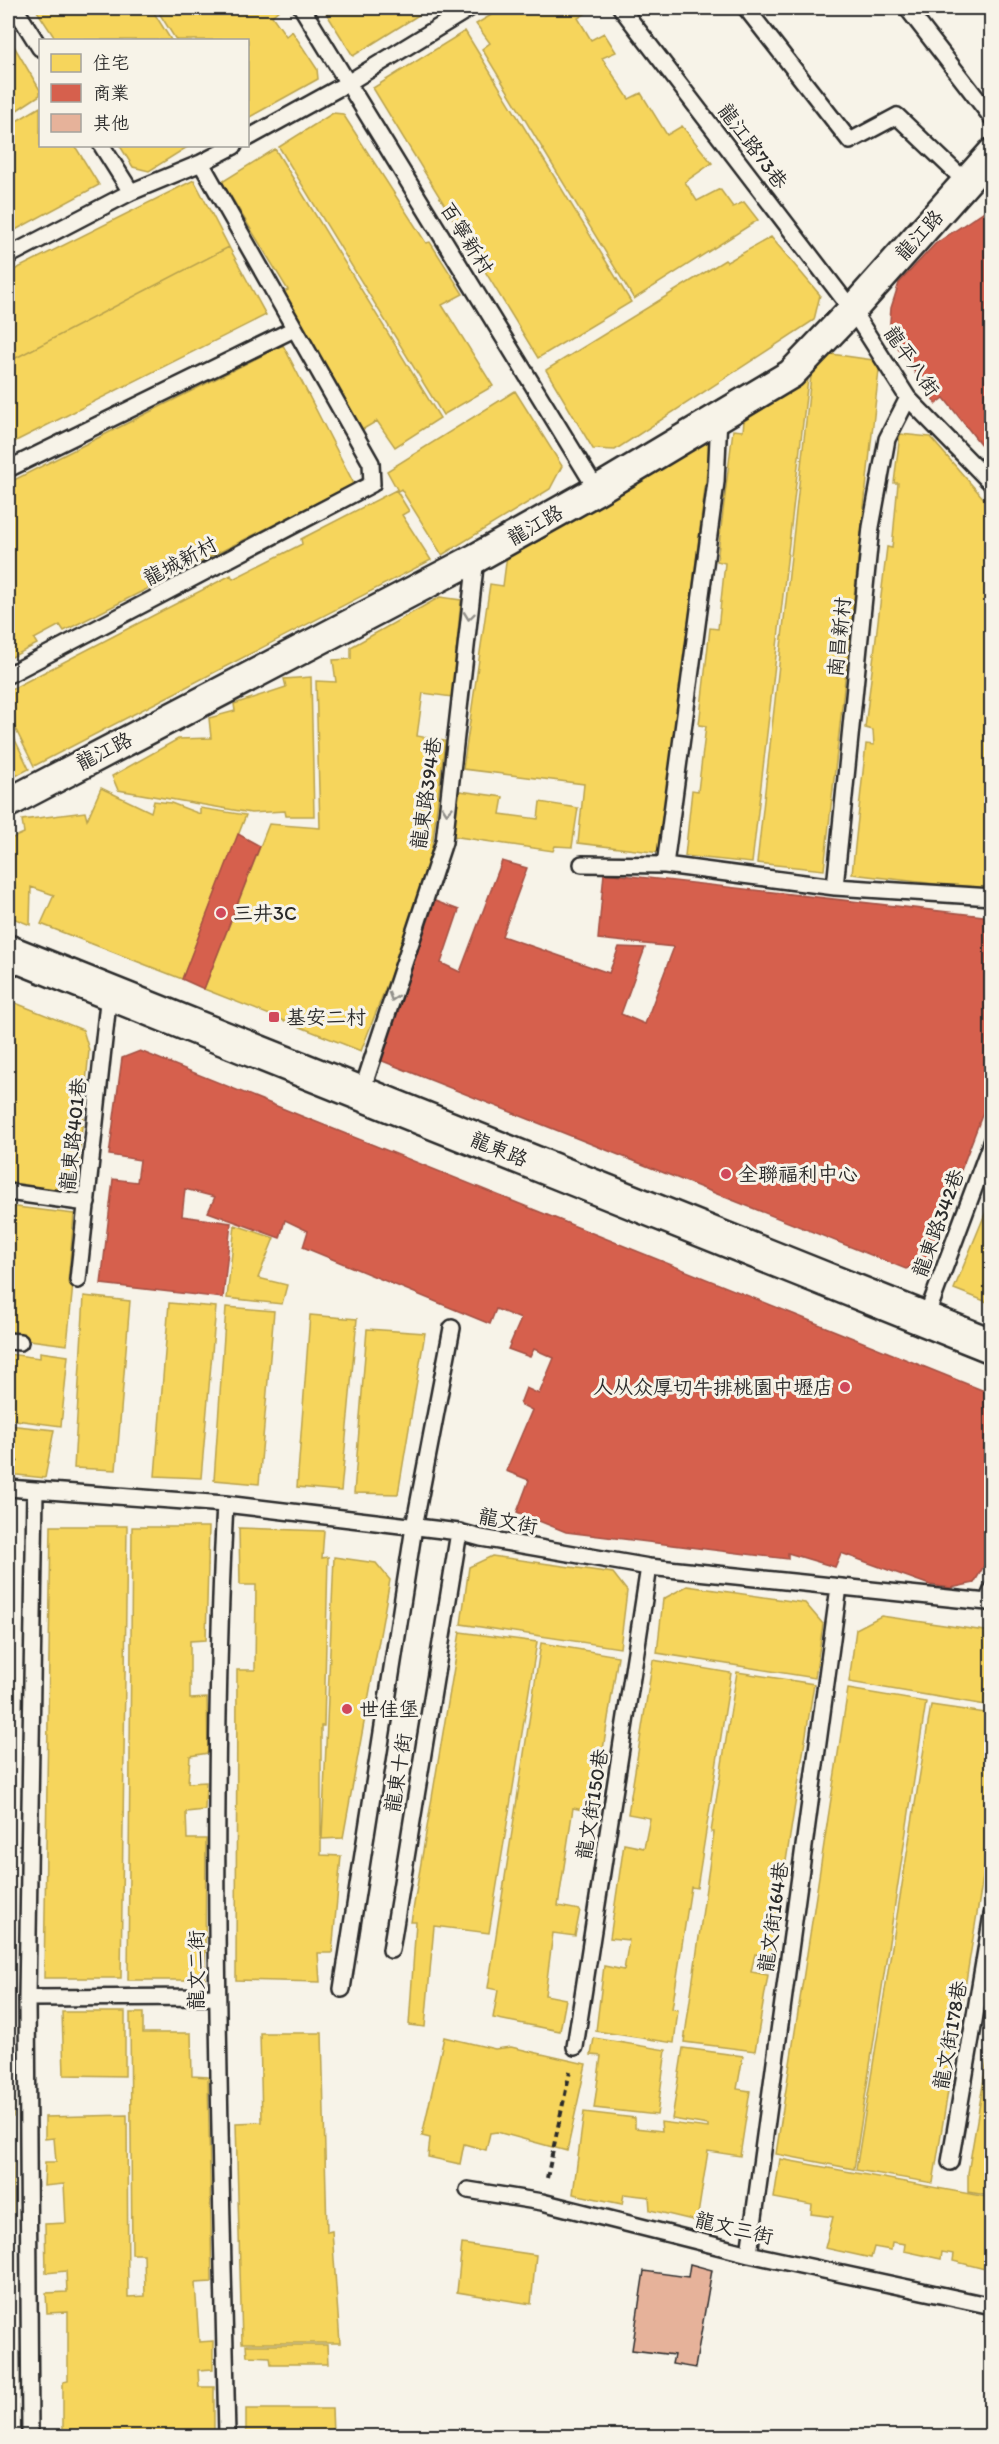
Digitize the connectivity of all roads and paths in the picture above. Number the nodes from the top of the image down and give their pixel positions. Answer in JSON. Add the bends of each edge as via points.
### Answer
{"nodes":[{"id":1,"x":15,"y":8,"type":"edge"},
{"id":2,"x":302,"y":8,"type":"edge"},
{"id":3,"x":470,"y":8,"type":"edge"},
{"id":4,"x":621,"y":8,"type":"edge"},
{"id":5,"x":746,"y":8,"type":"edge"},
{"id":6,"x":907,"y":8,"type":"edge"},
{"id":7,"x":39,"y":46,"type":"edge"},
{"id":8,"x":346,"y":84,"type":"junction"},
{"id":9,"x":992,"y":118,"type":"edge"},
{"id":10,"x":249,"y":137,"type":"edge"},
{"id":11,"x":103,"y":147,"type":"edge"},
{"id":12,"x":232,"y":147,"type":"edge"},
{"id":13,"x":990,"y":160,"type":"edge"},
{"id":14,"x":201,"y":163,"type":"junction"},
{"id":15,"x":966,"y":182,"type":"junction"},
{"id":16,"x":131,"y":192,"type":"junction"},
{"id":17,"x":8,"y":256,"type":"edge"},
{"id":18,"x":852,"y":310,"type":"junction"},
{"id":19,"x":294,"y":329,"type":"junction"},
{"id":20,"x":908,"y":398,"type":"junction"},
{"id":21,"x":719,"y":416,"type":"junction"},
{"id":22,"x":8,"y":469,"type":"edge"},
{"id":23,"x":992,"y":484,"type":"edge"},
{"id":24,"x":597,"y":490,"type":"junction"},
{"id":25,"x":476,"y":558,"type":"junction"},
{"id":26,"x":8,"y":675,"type":"edge"},
{"id":27,"x":8,"y":803,"type":"edge"},
{"id":28,"x":582,"y":864,"type":"dead end"},
{"id":29,"x":665,"y":865,"type":"junction"},
{"id":30,"x":835,"y":887,"type":"junction"},
{"id":31,"x":992,"y":897,"type":"edge"},
{"id":32,"x":8,"y":952,"type":"edge"},
{"id":33,"x":109,"y":993,"type":"junction"},
{"id":34,"x":361,"y":1094,"type":"junction"},
{"id":35,"x":992,"y":1140,"type":"edge"},
{"id":36,"x":8,"y":1192,"type":"edge"},
{"id":37,"x":87,"y":1203,"type":"junction"},
{"id":38,"x":78,"y":1280,"type":"dead end"},
{"id":39,"x":925,"y":1320,"type":"junction"},
{"id":40,"x":452,"y":1328,"type":"dead end"},
{"id":41,"x":992,"y":1346,"type":"edge"},
{"id":42,"x":8,"y":1488,"type":"edge"},
{"id":43,"x":35,"y":1491,"type":"junction"},
{"id":44,"x":225,"y":1504,"type":"junction"},
{"id":45,"x":414,"y":1527,"type":"junction"},
{"id":46,"x":459,"y":1532,"type":"junction"},
{"id":47,"x":649,"y":1567,"type":"junction"},
{"id":48,"x":839,"y":1587,"type":"junction"},
{"id":49,"x":990,"y":1598,"type":"edge"},
{"id":50,"x":992,"y":1915,"type":"edge"},
{"id":51,"x":391,"y":1950,"type":"dead end"},
{"id":52,"x":342,"y":1989,"type":"dead end"},
{"id":53,"x":217,"y":1997,"type":"junction"},
{"id":54,"x":27,"y":1998,"type":"junction"},
{"id":55,"x":575,"y":2047,"type":"joint"},
{"id":56,"x":950,"y":2162,"type":"dead end"},
{"id":57,"x":468,"y":2190,"type":"dead end"},
{"id":58,"x":542,"y":2202,"type":"junction"},
{"id":59,"x":749,"y":2254,"type":"junction"},
{"id":60,"x":992,"y":2306,"type":"edge"},
{"id":61,"x":30,"y":2436,"type":"edge"},
{"id":62,"x":227,"y":2436,"type":"edge"}],
"edges":[{"from":1,"to":7,"type":"lane"},
{"from":2,"to":8,"type":"lane","name":"百寧新村"},
{"from":3,"to":8,"type":"lane"},
{"from":4,"to":18,"type":"lane","name":"龍江路73巷"},
{"from":5,"to":15,"type":"lane","via":[[849,141],[897,116]]},
{"from":6,"to":9,"type":"lane"},
{"from":8,"to":10,"type":"lane"},
{"from":8,"to":24,"type":"lane","name":"百寧新村"},
{"from":11,"to":16,"type":"lane"},
{"from":12,"to":14,"type":"lane"},
{"from":13,"to":15,"type":"street","name":"龍江路"},
{"from":14,"to":16,"type":"lane"},
{"from":14,"to":19,"type":"lane"},
{"from":15,"to":18,"type":"street","name":"龍江路"},
{"from":16,"to":17,"type":"lane"},
{"from":18,"to":20,"type":"lane","name":"龍平八街"},
{"from":18,"to":21,"type":"street","name":"龍江路","via":[[791,374]]},
{"from":19,"to":22,"type":"lane"},
{"from":19,"to":26,"type":"lane","name":"龍城新村","via":[[371,463],[372,484]]},
{"from":20,"to":23,"type":"lane","name":"龍平八街"},
{"from":20,"to":30,"type":"lane","name":"南昌新村","via":[[887,439],[871,527]]},
{"from":21,"to":24,"type":"street","name":"龍江路"},
{"from":21,"to":29,"type":"lane","via":[[716,482]]},
{"from":24,"to":25,"type":"street","name":"龍江路"},
{"from":25,"to":27,"type":"street","name":"龍江路"},
{"from":25,"to":34,"type":"lane","name":"龍東路394巷","one_way":true,"via":[[444,842]]},
{"from":28,"to":29,"type":"lane"},
{"from":29,"to":30,"type":"lane"},
{"from":30,"to":31,"type":"lane"},
{"from":32,"to":33,"type":"street","name":"龍東路"},
{"from":33,"to":34,"type":"street","name":"龍東路"},
{"from":33,"to":37,"type":"lane","name":"龍東路401巷"},
{"from":34,"to":39,"type":"street","name":"龍東路"},
{"from":35,"to":39,"type":"lane","name":"龍東路342巷"},
{"from":36,"to":37,"type":"lane"},
{"from":37,"to":38,"type":"lane","name":"龍東路401巷"},
{"from":39,"to":41,"type":"street","name":"龍東路"},
{"from":40,"to":45,"type":"lane"},
{"from":42,"to":43,"type":"lane","name":"龍文街"},
{"from":43,"to":44,"type":"lane","name":"龍文街"},
{"from":43,"to":54,"type":"lane"},
{"from":44,"to":45,"type":"lane","name":"龍文街"},
{"from":44,"to":53,"type":"lane","name":"龍文二街","via":[[220,1604]]},
{"from":45,"to":46,"type":"lane","name":"龍文街"},
{"from":45,"to":52,"type":"lane"},
{"from":46,"to":47,"type":"lane","name":"龍文街"},
{"from":46,"to":51,"type":"lane","name":"龍東十街"},
{"from":47,"to":48,"type":"lane","name":"龍文街"},
{"from":47,"to":55,"type":"lane","name":"龍文街150巷"},
{"from":48,"to":49,"type":"lane","name":"龍文街"},
{"from":48,"to":59,"type":"lane","name":"龍文街164巷"},
{"from":50,"to":56,"type":"lane","name":"龍文街178巷"},
{"from":53,"to":54,"type":"lane"},
{"from":53,"to":62,"type":"lane","name":"龍文二街"},
{"from":54,"to":61,"type":"lane"},
{"from":55,"to":58,"type":"path"},
{"from":57,"to":58,"type":"lane","name":"龍文三街"},
{"from":58,"to":59,"type":"lane","name":"龍文三街"},
{"from":59,"to":60,"type":"lane","name":"龍文三街"}]}
